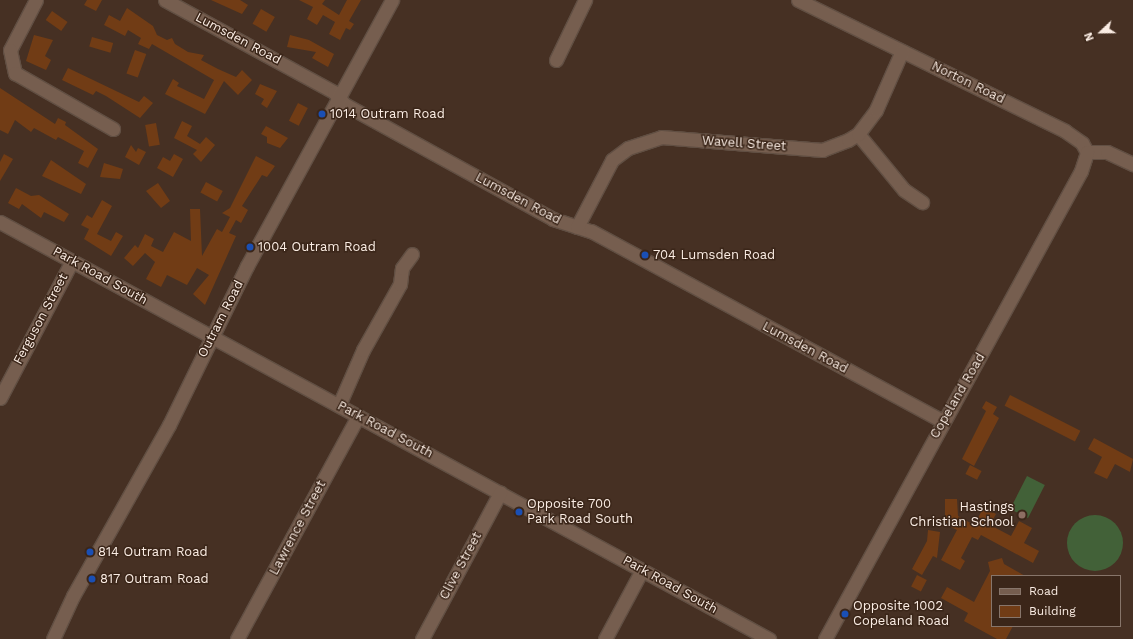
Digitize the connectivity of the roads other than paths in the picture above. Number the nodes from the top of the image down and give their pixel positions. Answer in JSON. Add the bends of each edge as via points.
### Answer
{"nodes":[{"id":1,"x":36,"y":0,"type":"edge"},
{"id":2,"x":164,"y":0,"type":"edge"},
{"id":3,"x":392,"y":0,"type":"edge"},
{"id":4,"x":585,"y":0,"type":"edge"},
{"id":5,"x":798,"y":0,"type":"edge"},
{"id":6,"x":902,"y":51,"type":"junction"},
{"id":7,"x":556,"y":60,"type":"dead end"},
{"id":8,"x":339,"y":98,"type":"junction"},
{"id":9,"x":113,"y":129,"type":"dead end"},
{"id":10,"x":858,"y":134,"type":"junction"},
{"id":11,"x":1087,"y":152,"type":"junction"},
{"id":12,"x":1133,"y":164,"type":"edge"},
{"id":13,"x":922,"y":202,"type":"dead end"},
{"id":14,"x":0,"y":222,"type":"edge"},
{"id":15,"x":577,"y":227,"type":"junction"},
{"id":16,"x":412,"y":254,"type":"dead end"},
{"id":17,"x":72,"y":261,"type":"junction"},
{"id":18,"x":212,"y":337,"type":"junction"},
{"id":19,"x":0,"y":398,"type":"edge"},
{"id":20,"x":339,"y":405,"type":"junction"},
{"id":21,"x":358,"y":416,"type":"junction"},
{"id":22,"x":942,"y":421,"type":"junction"},
{"id":23,"x":500,"y":493,"type":"junction"},
{"id":24,"x":642,"y":570,"type":"junction"},
{"id":25,"x":53,"y":639,"type":"edge"},
{"id":26,"x":236,"y":639,"type":"edge"},
{"id":27,"x":422,"y":639,"type":"edge"},
{"id":28,"x":605,"y":639,"type":"edge"},
{"id":29,"x":769,"y":639,"type":"edge"},
{"id":30,"x":825,"y":639,"type":"edge"}],
"edges":[{"from":1,"to":9,"type":"street","via":[[10,50],[15,73]]},
{"from":2,"to":8,"type":"street","name":"Lumsden Road"},
{"from":3,"to":8,"type":"street","name":"Outram Road"},
{"from":4,"to":7,"type":"street"},
{"from":5,"to":6,"type":"street","name":"Norton Road"},
{"from":6,"to":10,"type":"street","name":"Wavell Street","via":[[876,110]]},
{"from":6,"to":11,"type":"street","name":"Norton Road","via":[[1065,131],[1082,143]]},
{"from":8,"to":15,"type":"street","name":"Lumsden Road","via":[[344,104],[553,219]]},
{"from":8,"to":18,"type":"street","name":"Outram Road"},
{"from":10,"to":13,"type":"street","via":[[904,190]]},
{"from":10,"to":15,"type":"street","name":"Wavell Street","via":[[822,150],[661,138],[635,146],[612,160]]},
{"from":11,"to":12,"type":"street","via":[[1107,152]]},
{"from":11,"to":22,"type":"street","name":"Copeland Road","via":[[1085,165]]},
{"from":14,"to":17,"type":"street","name":"Park Road South"},
{"from":15,"to":22,"type":"street","name":"Lumsden Road","via":[[648,261]]},
{"from":16,"to":20,"type":"street","via":[[402,268],[400,284],[363,350]]},
{"from":17,"to":18,"type":"street","name":"Park Road South"},
{"from":17,"to":19,"type":"street","name":"Ferguson Street"},
{"from":18,"to":20,"type":"street","name":"Park Road South"},
{"from":18,"to":25,"type":"street","name":"Outram Road","via":[[169,425],[73,596]]},
{"from":20,"to":21,"type":"street","name":"Park Road South"},
{"from":21,"to":23,"type":"street","name":"Park Road South"},
{"from":21,"to":26,"type":"street","name":"Lawrence Street"},
{"from":22,"to":30,"type":"street","name":"Copeland Road"},
{"from":23,"to":24,"type":"street","name":"Park Road South"},
{"from":23,"to":27,"type":"street","name":"Clive Street"},
{"from":24,"to":28,"type":"street"},
{"from":24,"to":29,"type":"street","name":"Park Road South"}]}
